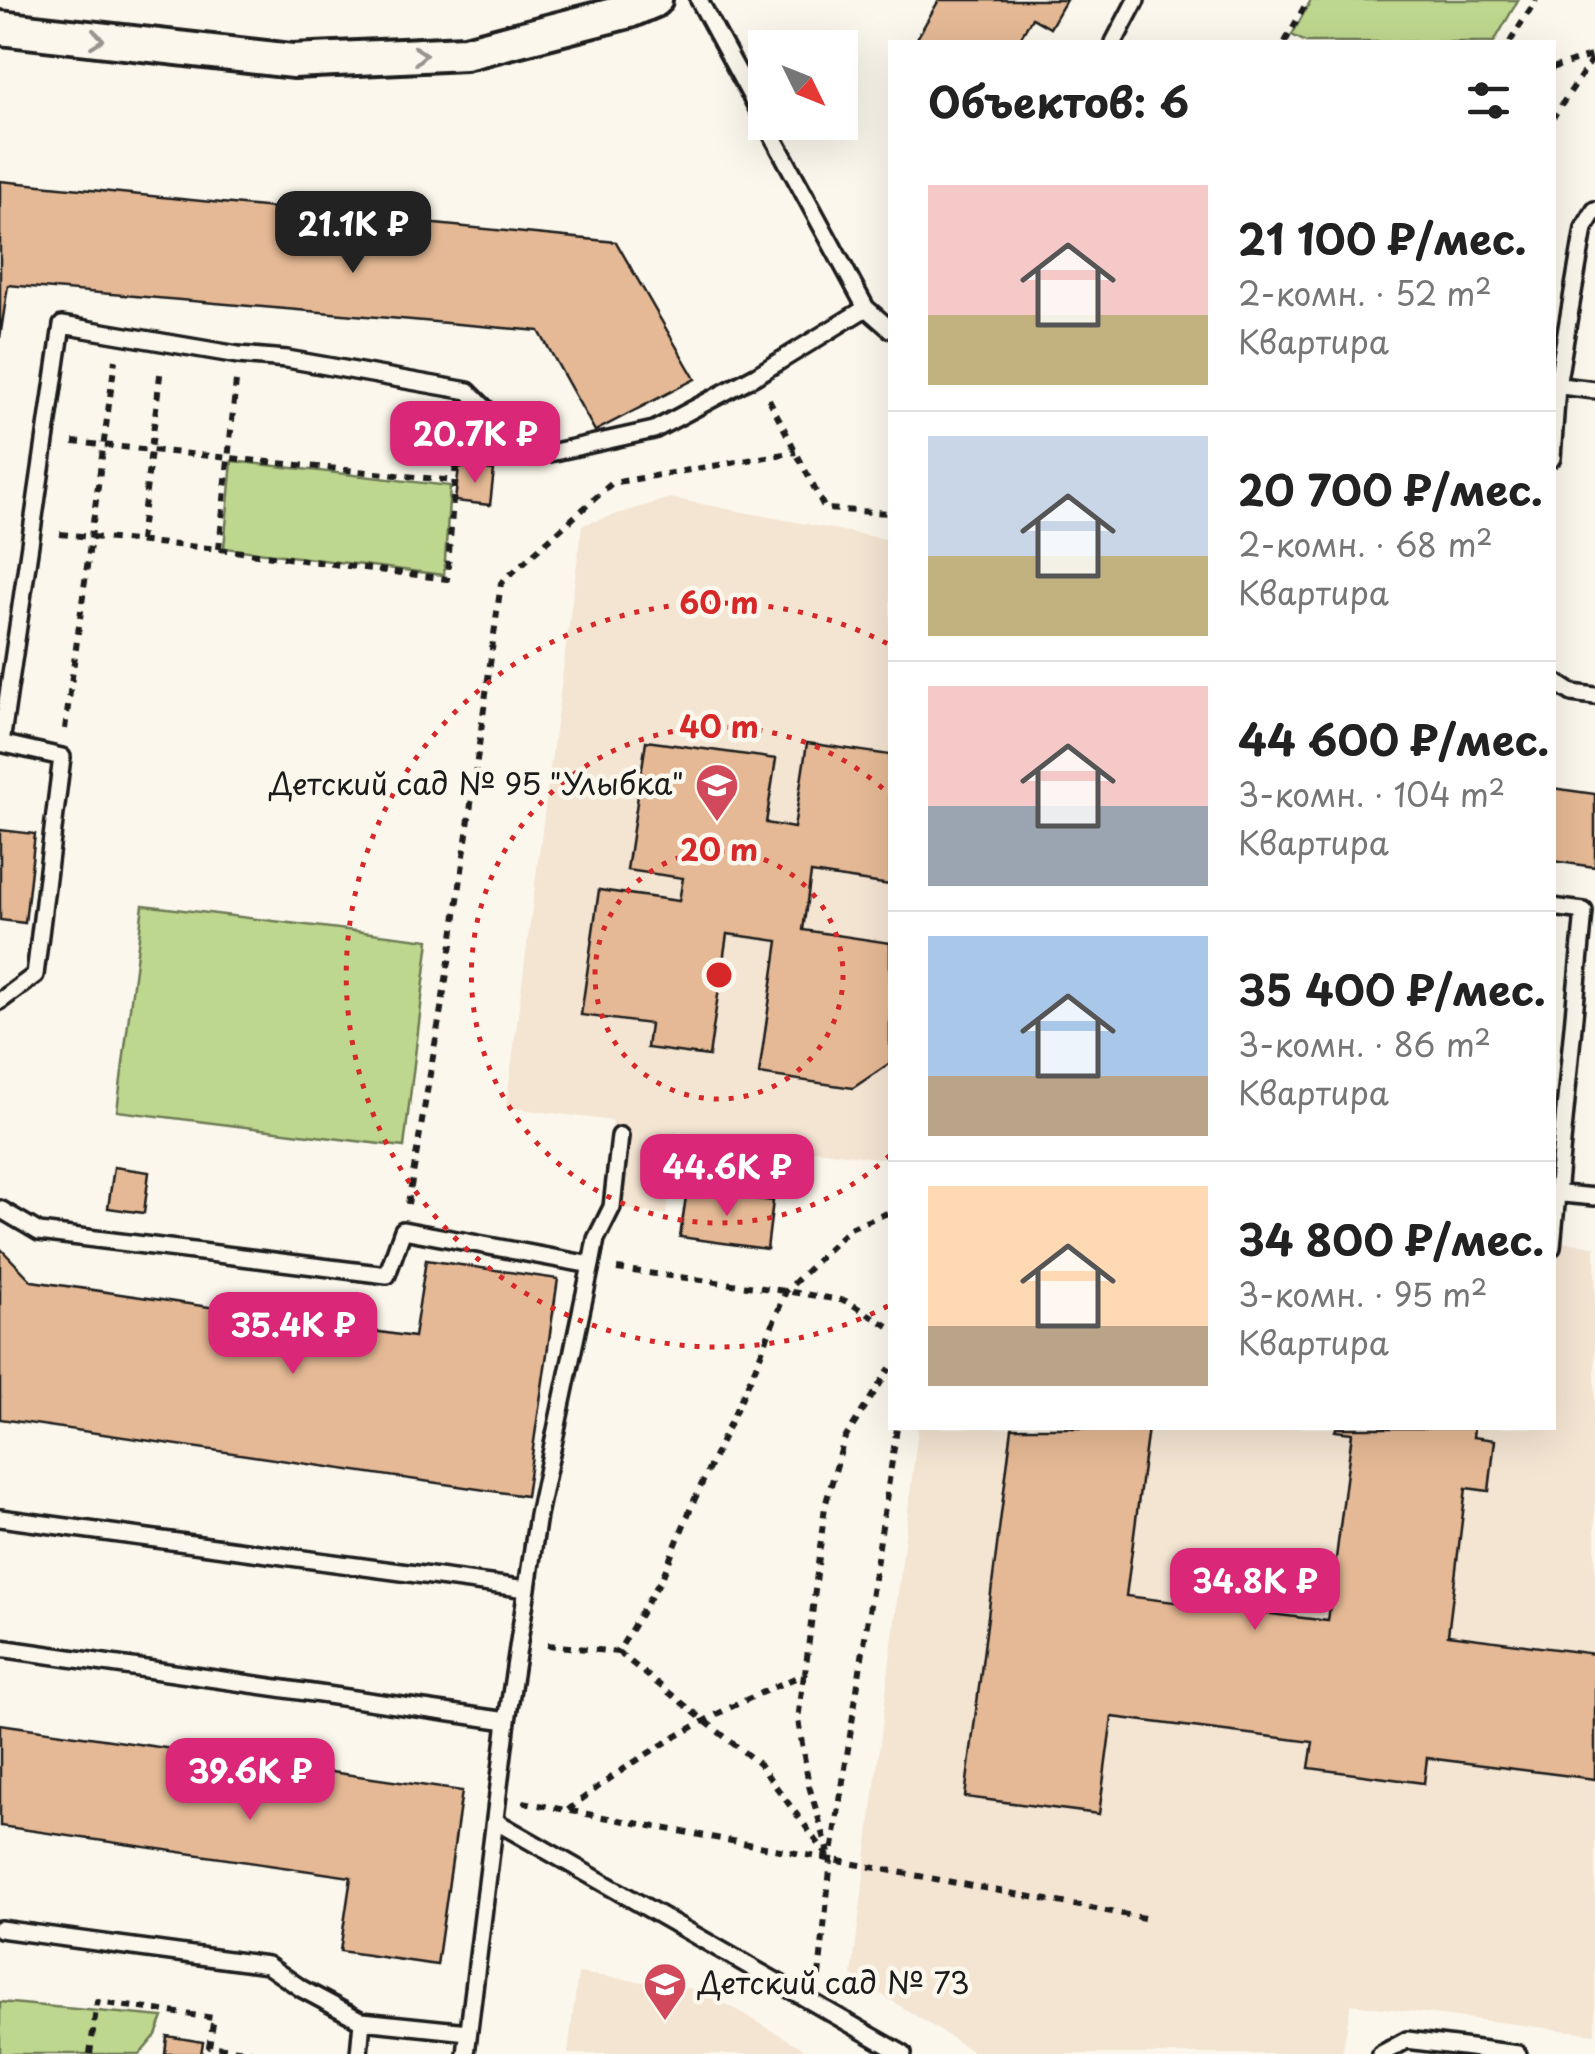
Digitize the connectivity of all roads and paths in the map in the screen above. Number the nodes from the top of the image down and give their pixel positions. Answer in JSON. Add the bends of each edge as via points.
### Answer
{"nodes":[{"id":1,"x":655,"y":0,"type":"edge"},
{"id":2,"x":699,"y":0,"type":"edge"},
{"id":3,"x":1136,"y":0,"type":"edge"},
{"id":4,"x":1308,"y":0,"type":"edge"},
{"id":5,"x":1536,"y":0,"type":"edge"},
{"id":6,"x":0,"y":28,"type":"edge"},
{"id":7,"x":1115,"y":40,"type":"edge"},
{"id":8,"x":1285,"y":40,"type":"edge"},
{"id":9,"x":1511,"y":40,"type":"edge"},
{"id":10,"x":1595,"y":55,"type":"edge"},
{"id":11,"x":1556,"y":67,"type":"edge"},
{"id":12,"x":748,"y":91,"type":"edge"},
{"id":13,"x":1556,"y":113,"type":"edge"},
{"id":14,"x":775,"y":140,"type":"edge"},
{"id":15,"x":1595,"y":210,"type":"edge"},
{"id":16,"x":866,"y":308,"type":"junction"},
{"id":17,"x":888,"y":327,"type":"edge"},
{"id":18,"x":118,"y":334,"type":"junction"},
{"id":19,"x":164,"y":341,"type":"junction"},
{"id":20,"x":238,"y":355,"type":"junction"},
{"id":21,"x":757,"y":376,"type":"junction"},
{"id":22,"x":1556,"y":380,"type":"edge"},
{"id":23,"x":1556,"y":385,"type":"edge"},
{"id":24,"x":1595,"y":390,"type":"edge"},
{"id":25,"x":468,"y":392,"type":"junction"},
{"id":26,"x":44,"y":439,"type":"junction"},
{"id":27,"x":104,"y":444,"type":"junction"},
{"id":28,"x":151,"y":449,"type":"junction"},
{"id":29,"x":796,"y":452,"type":"junction"},
{"id":30,"x":228,"y":456,"type":"junction"},
{"id":31,"x":454,"y":481,"type":"junction"},
{"id":32,"x":888,"y":513,"type":"edge"},
{"id":33,"x":32,"y":531,"type":"junction"},
{"id":34,"x":91,"y":537,"type":"junction"},
{"id":35,"x":140,"y":541,"type":"junction"},
{"id":36,"x":219,"y":550,"type":"junction"},
{"id":37,"x":1556,"y":683,"type":"edge"},
{"id":38,"x":1595,"y":696,"type":"edge"},
{"id":39,"x":0,"y":743,"type":"edge"},
{"id":40,"x":62,"y":758,"type":"junction"},
{"id":41,"x":1556,"y":908,"type":"edge"},
{"id":42,"x":0,"y":1001,"type":"edge"},
{"id":43,"x":620,"y":1136,"type":"dead end"},
{"id":44,"x":1556,"y":1183,"type":"edge"},
{"id":45,"x":1556,"y":1193,"type":"edge"},
{"id":46,"x":1595,"y":1197,"type":"edge"},
{"id":47,"x":0,"y":1209,"type":"edge"},
{"id":48,"x":888,"y":1213,"type":"edge"},
{"id":49,"x":403,"y":1230,"type":"junction"},
{"id":50,"x":591,"y":1265,"type":"junction"},
{"id":51,"x":786,"y":1290,"type":"junction"},
{"id":52,"x":888,"y":1326,"type":"edge"},
{"id":53,"x":888,"y":1370,"type":"edge"},
{"id":54,"x":898,"y":1430,"type":"edge"},
{"id":55,"x":0,"y":1518,"type":"edge"},
{"id":56,"x":527,"y":1588,"type":"junction"},
{"id":57,"x":519,"y":1642,"type":"junction"},
{"id":58,"x":0,"y":1648,"type":"edge"},
{"id":59,"x":618,"y":1652,"type":"junction"},
{"id":60,"x":804,"y":1674,"type":"junction"},
{"id":61,"x":507,"y":1721,"type":"junction"},
{"id":62,"x":706,"y":1721,"type":"junction"},
{"id":63,"x":498,"y":1798,"type":"junction"},
{"id":64,"x":566,"y":1810,"type":"junction"},
{"id":65,"x":495,"y":1820,"type":"junction"},
{"id":66,"x":831,"y":1860,"type":"junction"},
{"id":67,"x":1144,"y":1918,"type":"dead end"},
{"id":68,"x":0,"y":1928,"type":"edge"},
{"id":69,"x":816,"y":2004,"type":"junction"},
{"id":70,"x":362,"y":2020,"type":"junction"},
{"id":71,"x":468,"y":2032,"type":"junction"},
{"id":72,"x":90,"y":2054,"type":"edge"},
{"id":73,"x":268,"y":2054,"type":"edge"},
{"id":74,"x":360,"y":2054,"type":"edge"},
{"id":75,"x":466,"y":2054,"type":"edge"},
{"id":76,"x":903,"y":2054,"type":"edge"},
{"id":77,"x":1381,"y":2054,"type":"edge"},
{"id":78,"x":1518,"y":2054,"type":"edge"}],
"edges":[{"from":6,"to":1,"type":"street","one_way":true,"via":[[293,62],[465,53]]},
{"from":2,"to":12,"type":"lane"},
{"from":3,"to":7,"type":"lane"},
{"from":4,"to":8,"type":"path"},
{"from":5,"to":9,"type":"path"},
{"from":10,"to":11,"type":"path"},
{"from":10,"to":13,"type":"path"},
{"from":14,"to":16,"type":"lane"},
{"from":15,"to":22,"type":"lane","via":[[1584,228]]},
{"from":16,"to":17,"type":"lane"},
{"from":16,"to":21,"type":"lane"},
{"from":18,"to":19,"type":"lane"},
{"from":18,"to":26,"type":"lane","via":[[62,325]]},
{"from":18,"to":27,"type":"path"},
{"from":19,"to":20,"type":"lane"},
{"from":19,"to":28,"type":"path"},
{"from":20,"to":25,"type":"lane"},
{"from":20,"to":30,"type":"path"},
{"from":21,"to":25,"type":"lane","via":[[654,430],[550,453],[504,426]]},
{"from":21,"to":29,"type":"path"},
{"from":23,"to":24,"type":"lane"},
{"from":25,"to":31,"type":"path"},
{"from":26,"to":27,"type":"path"},
{"from":26,"to":33,"type":"lane"},
{"from":27,"to":28,"type":"path"},
{"from":27,"to":34,"type":"path"},
{"from":28,"to":30,"type":"path"},
{"from":28,"to":35,"type":"path"},
{"from":29,"to":32,"type":"path","via":[[825,509]]},
{"from":29,"to":49,"type":"path","via":[[612,483],[501,583],[452,944]]},
{"from":30,"to":31,"type":"path"},
{"from":30,"to":36,"type":"path"},
{"from":31,"to":36,"type":"path","via":[[447,579]]},
{"from":33,"to":34,"type":"path"},
{"from":33,"to":39,"type":"lane"},
{"from":34,"to":35,"type":"path"},
{"from":34,"to":40,"type":"path"},
{"from":35,"to":36,"type":"path"},
{"from":37,"to":38,"type":"lane"},
{"from":39,"to":40,"type":"lane"},
{"from":40,"to":42,"type":"lane","via":[[35,976]]},
{"from":41,"to":44,"type":"lane","via":[[1584,911]]},
{"from":43,"to":50,"type":"lane","via":[[612,1207]]},
{"from":45,"to":46,"type":"lane"},
{"from":47,"to":49,"type":"lane","via":[[39,1232],[387,1275]]},
{"from":48,"to":51,"type":"path","via":[[850,1228]]},
{"from":49,"to":50,"type":"lane"},
{"from":50,"to":51,"type":"path"},
{"from":50,"to":56,"type":"lane"},
{"from":51,"to":52,"type":"path","via":[[846,1301]]},
{"from":51,"to":59,"type":"path","via":[[662,1576]]},
{"from":53,"to":60,"type":"path","via":[[844,1440],[825,1506]]},
{"from":54,"to":66,"type":"path"},
{"from":55,"to":56,"type":"lane"},
{"from":56,"to":57,"type":"lane"},
{"from":57,"to":59,"type":"path"},
{"from":57,"to":61,"type":"lane"},
{"from":58,"to":61,"type":"lane"},
{"from":59,"to":62,"type":"path"},
{"from":60,"to":62,"type":"path"},
{"from":60,"to":66,"type":"path","via":[[798,1720]]},
{"from":61,"to":63,"type":"lane"},
{"from":62,"to":64,"type":"path"},
{"from":62,"to":66,"type":"path","via":[[758,1764]]},
{"from":63,"to":64,"type":"path"},
{"from":63,"to":65,"type":"lane"},
{"from":64,"to":66,"type":"path"},
{"from":65,"to":69,"type":"lane"},
{"from":65,"to":71,"type":"lane"},
{"from":66,"to":67,"type":"path"},
{"from":66,"to":69,"type":"path"},
{"from":68,"to":70,"type":"lane","via":[[267,1965]]},
{"from":69,"to":76,"type":"lane"},
{"from":70,"to":71,"type":"lane"},
{"from":70,"to":74,"type":"lane"},
{"from":71,"to":75,"type":"lane"},
{"from":72,"to":73,"type":"path","via":[[97,2002],[214,2018],[209,2046]]},
{"from":77,"to":78,"type":"lane","via":[[1407,2040]]}]}
